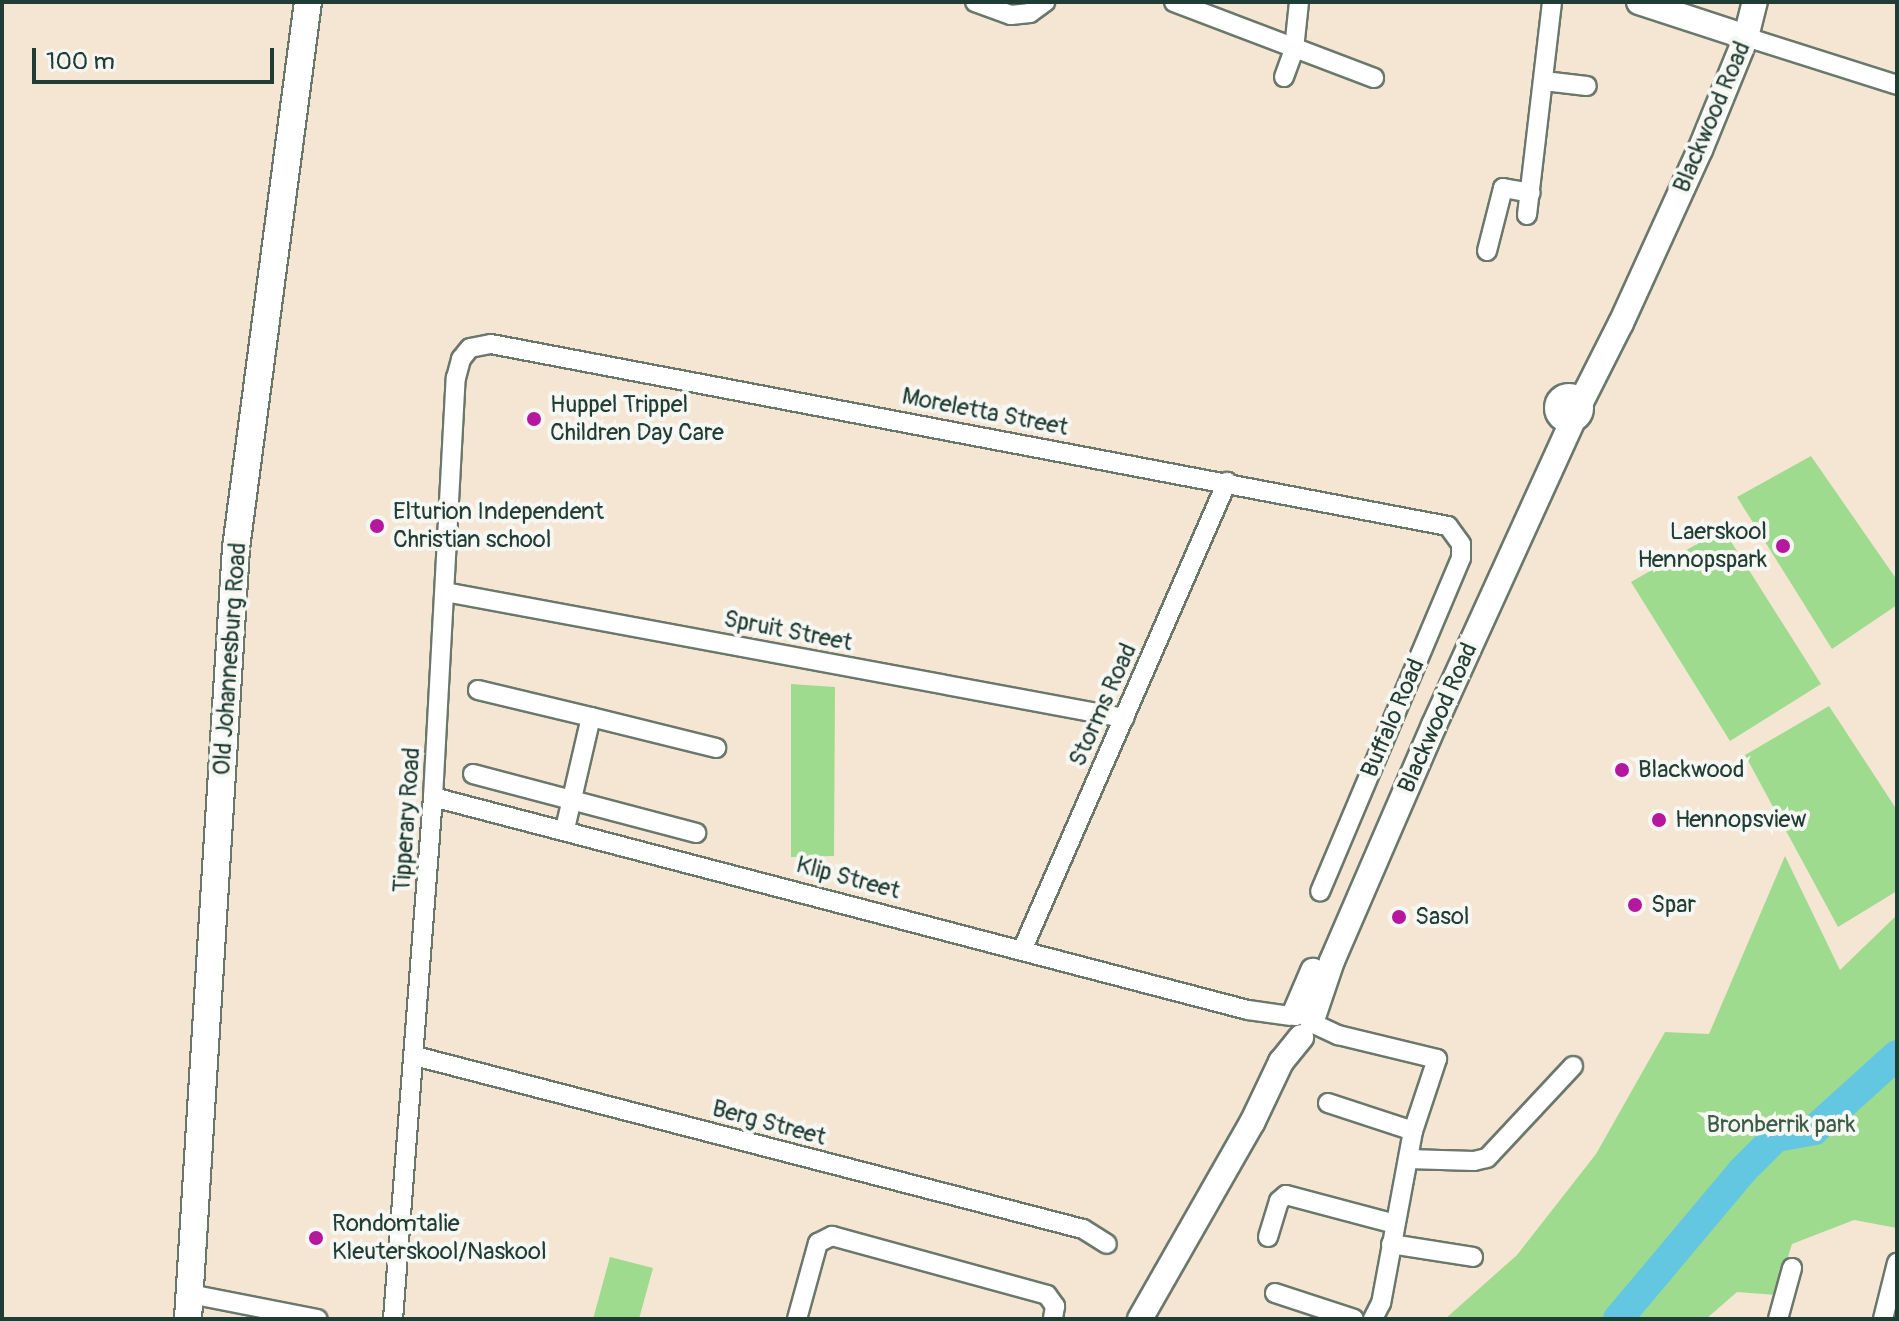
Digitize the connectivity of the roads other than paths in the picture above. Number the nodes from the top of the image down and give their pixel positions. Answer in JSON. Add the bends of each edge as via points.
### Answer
{"nodes":[{"id":1,"x":308,"y":2,"type":"edge"},
{"id":2,"x":975,"y":2,"type":"edge"},
{"id":3,"x":1045,"y":2,"type":"edge"},
{"id":4,"x":1174,"y":2,"type":"edge"},
{"id":5,"x":1299,"y":2,"type":"edge"},
{"id":6,"x":1552,"y":2,"type":"edge"},
{"id":7,"x":1639,"y":2,"type":"edge"},
{"id":8,"x":1748,"y":2,"type":"edge"},
{"id":9,"x":1755,"y":2,"type":"edge"},
{"id":10,"x":1740,"y":35,"type":"junction"},
{"id":11,"x":1294,"y":49,"type":"junction"},
{"id":12,"x":1284,"y":77,"type":"dead end"},
{"id":13,"x":1374,"y":78,"type":"dead end"},
{"id":14,"x":1544,"y":81,"type":"junction"},
{"id":15,"x":1897,"y":85,"type":"edge"},
{"id":16,"x":1587,"y":86,"type":"dead end"},
{"id":17,"x":1531,"y":193,"type":"junction"},
{"id":18,"x":1527,"y":215,"type":"dead end"},
{"id":19,"x":1487,"y":251,"type":"dead end"},
{"id":20,"x":491,"y":344,"type":"joint"},
{"id":21,"x":1227,"y":482,"type":"junction"},
{"id":22,"x":1461,"y":544,"type":"joint"},
{"id":23,"x":445,"y":592,"type":"junction"},
{"id":24,"x":478,"y":690,"type":"dead end"},
{"id":25,"x":591,"y":717,"type":"junction"},
{"id":26,"x":1124,"y":718,"type":"junction"},
{"id":27,"x":716,"y":748,"type":"dead end"},
{"id":28,"x":473,"y":774,"type":"dead end"},
{"id":29,"x":433,"y":797,"type":"junction"},
{"id":30,"x":571,"y":801,"type":"junction"},
{"id":31,"x":565,"y":829,"type":"junction"},
{"id":32,"x":696,"y":833,"type":"dead end"},
{"id":33,"x":1320,"y":891,"type":"dead end"},
{"id":34,"x":1023,"y":948,"type":"junction"},
{"id":35,"x":1299,"y":1025,"type":"junction"},
{"id":36,"x":415,"y":1056,"type":"junction"},
{"id":37,"x":1573,"y":1066,"type":"dead end"},
{"id":38,"x":1328,"y":1103,"type":"dead end"},
{"id":39,"x":1413,"y":1131,"type":"junction"},
{"id":40,"x":1408,"y":1159,"type":"junction"},
{"id":41,"x":1395,"y":1224,"type":"junction"},
{"id":42,"x":1268,"y":1237,"type":"dead end"},
{"id":43,"x":1107,"y":1244,"type":"dead end"},
{"id":44,"x":1391,"y":1244,"type":"junction"},
{"id":45,"x":1473,"y":1257,"type":"dead end"},
{"id":46,"x":1897,"y":1263,"type":"edge"},
{"id":47,"x":1792,"y":1268,"type":"dead end"},
{"id":48,"x":1275,"y":1293,"type":"dead end"},
{"id":49,"x":189,"y":1307,"type":"edge"},
{"id":50,"x":1888,"y":1316,"type":"edge"},
{"id":51,"x":318,"y":1319,"type":"edge"},
{"id":52,"x":393,"y":1319,"type":"edge"},
{"id":53,"x":797,"y":1319,"type":"edge"},
{"id":54,"x":1053,"y":1319,"type":"edge"},
{"id":55,"x":1140,"y":1319,"type":"edge"},
{"id":56,"x":1354,"y":1319,"type":"edge"},
{"id":57,"x":1373,"y":1319,"type":"edge"},
{"id":58,"x":1778,"y":1319,"type":"edge"}],
"edges":[{"from":1,"to":49,"type":"main road","name":"Old Johannesburg Road","via":[[236,548]]},
{"from":2,"to":3,"type":"street","via":[[1011,15],[1030,13]]},
{"from":4,"to":11,"type":"street"},
{"from":5,"to":11,"type":"street"},
{"from":6,"to":14,"type":"street"},
{"from":7,"to":10,"type":"street"},
{"from":8,"to":10,"type":"street","name":"Blackwood Road"},
{"from":9,"to":10,"type":"street","name":"Blackwood Road"},
{"from":10,"to":15,"type":"street"},
{"from":10,"to":35,"type":"street","name":"Blackwood Road","via":[[1569,408],[1332,961]]},
{"from":11,"to":12,"type":"street"},
{"from":11,"to":13,"type":"street"},
{"from":14,"to":16,"type":"street"},
{"from":14,"to":17,"type":"street"},
{"from":17,"to":18,"type":"street"},
{"from":17,"to":19,"type":"street","via":[[1503,188]]},
{"from":20,"to":21,"type":"street","name":"Moreletta Street"},
{"from":20,"to":23,"type":"street","name":"Tipperary Road","via":[[470,348],[458,366]]},
{"from":21,"to":22,"type":"street","name":"Moreletta Street","via":[[1448,526]]},
{"from":21,"to":26,"type":"street","name":"Storms Road"},
{"from":22,"to":33,"type":"street","name":"Buffalo Road","via":[[1461,558]]},
{"from":23,"to":26,"type":"street","name":"Spruit Street"},
{"from":23,"to":29,"type":"street","name":"Tipperary Road"},
{"from":24,"to":25,"type":"street"},
{"from":25,"to":27,"type":"street"},
{"from":25,"to":30,"type":"street"},
{"from":26,"to":34,"type":"street","name":"Storms Road"},
{"from":28,"to":30,"type":"street"},
{"from":29,"to":31,"type":"street","name":"Klip Street"},
{"from":29,"to":36,"type":"street","name":"Tipperary Road"},
{"from":30,"to":31,"type":"street"},
{"from":30,"to":32,"type":"street"},
{"from":31,"to":34,"type":"street","name":"Klip Street"},
{"from":34,"to":35,"type":"street","name":"Klip Street","via":[[1248,1010],[1265,1020]]},
{"from":35,"to":39,"type":"street","name":"Klip Street","via":[[1437,1059]]},
{"from":35,"to":55,"type":"street","via":[[1252,1123]]},
{"from":36,"to":43,"type":"street","name":"Berg Street","via":[[1083,1229]]},
{"from":36,"to":52,"type":"street","name":"Tipperary Road"},
{"from":37,"to":40,"type":"street","via":[[1487,1158]]},
{"from":38,"to":39,"type":"street"},
{"from":39,"to":40,"type":"street"},
{"from":40,"to":41,"type":"street"},
{"from":41,"to":42,"type":"street","via":[[1292,1195],[1279,1201]]},
{"from":41,"to":44,"type":"street"},
{"from":44,"to":45,"type":"street"},
{"from":44,"to":57,"type":"street","via":[[1381,1303]]},
{"from":46,"to":50,"type":"street"},
{"from":47,"to":58,"type":"street"},
{"from":48,"to":56,"type":"street"},
{"from":49,"to":51,"type":"street"},
{"from":53,"to":54,"type":"street","via":[[818,1243],[832,1236],[1047,1295],[1055,1306]]}]}
